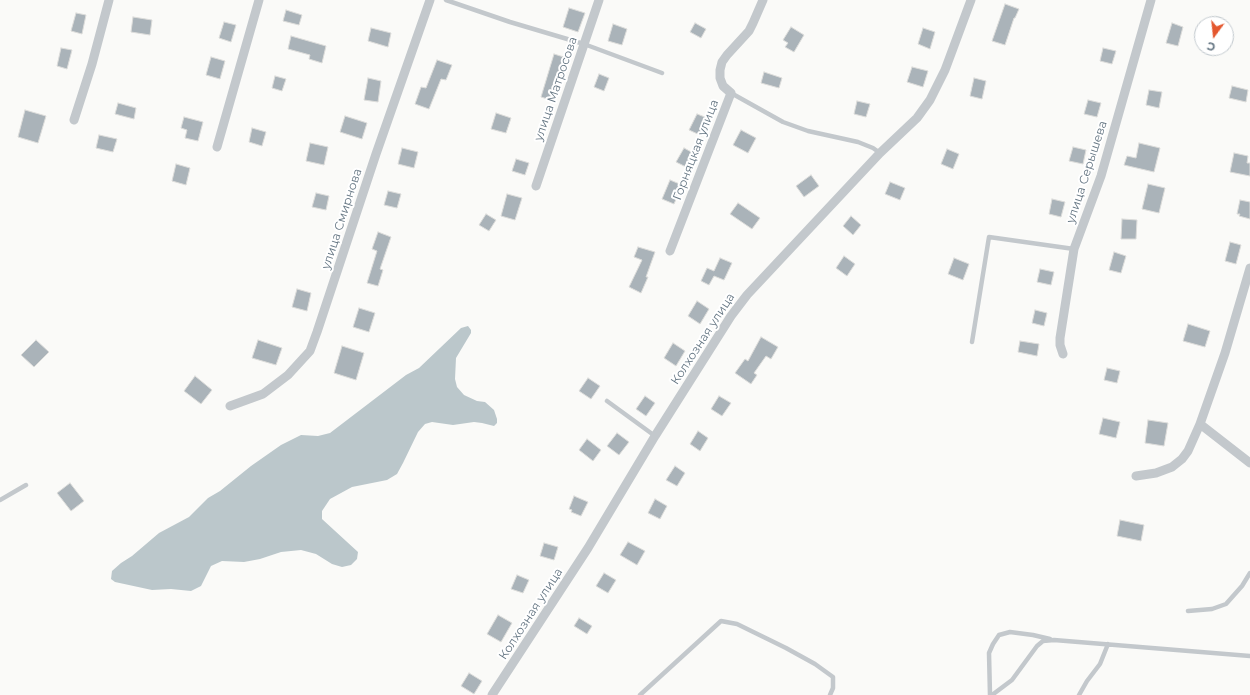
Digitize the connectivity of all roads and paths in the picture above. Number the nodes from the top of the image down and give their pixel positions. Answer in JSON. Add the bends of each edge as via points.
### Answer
{"nodes":[{"id":1,"x":109,"y":0,"type":"edge"},
{"id":2,"x":259,"y":0,"type":"edge"},
{"id":3,"x":430,"y":0,"type":"edge"},
{"id":4,"x":446,"y":0,"type":"edge"},
{"id":5,"x":599,"y":0,"type":"edge"},
{"id":6,"x":763,"y":0,"type":"edge"},
{"id":7,"x":971,"y":0,"type":"edge"},
{"id":8,"x":1151,"y":0,"type":"edge"},
{"id":9,"x":584,"y":44,"type":"junction"},
{"id":10,"x":662,"y":73,"type":"dead end"},
{"id":11,"x":731,"y":93,"type":"junction"},
{"id":12,"x":74,"y":120,"type":"dead end"},
{"id":13,"x":217,"y":148,"type":"dead end"},
{"id":14,"x":880,"y":153,"type":"junction"},
{"id":15,"x":536,"y":186,"type":"dead end"},
{"id":16,"x":1074,"y":249,"type":"junction"},
{"id":17,"x":670,"y":251,"type":"dead end"},
{"id":18,"x":1250,"y":268,"type":"edge"},
{"id":19,"x":972,"y":342,"type":"dead end"},
{"id":20,"x":1063,"y":354,"type":"dead end"},
{"id":21,"x":607,"y":401,"type":"dead end"},
{"id":22,"x":230,"y":406,"type":"dead end"},
{"id":23,"x":1200,"y":424,"type":"junction"},
{"id":24,"x":655,"y":436,"type":"junction"},
{"id":25,"x":1250,"y":463,"type":"edge"},
{"id":26,"x":1136,"y":476,"type":"dead end"},
{"id":27,"x":26,"y":485,"type":"dead end"},
{"id":28,"x":0,"y":500,"type":"edge"},
{"id":29,"x":1250,"y":573,"type":"edge"},
{"id":30,"x":1188,"y":611,"type":"dead end"},
{"id":31,"x":1054,"y":640,"type":"junction"},
{"id":32,"x":1108,"y":644,"type":"junction"},
{"id":33,"x":1250,"y":656,"type":"edge"},
{"id":34,"x":492,"y":695,"type":"edge"},
{"id":35,"x":640,"y":695,"type":"edge"},
{"id":36,"x":830,"y":695,"type":"edge"},
{"id":37,"x":991,"y":695,"type":"edge"},
{"id":38,"x":1079,"y":695,"type":"edge"}],
"edges":[{"from":1,"to":12,"type":"street"},
{"from":2,"to":13,"type":"street"},
{"from":3,"to":22,"type":"street","name":"улица Смирнова","via":[[310,351],[288,375],[263,394]]},
{"from":4,"to":9,"type":"lane"},
{"from":5,"to":9,"type":"street","name":"улица Матросова"},
{"from":6,"to":11,"type":"street","name":"Горняцкая улица","via":[[749,31],[722,62],[720,78],[723,86]]},
{"from":7,"to":14,"type":"street","name":"Колхозная улица","via":[[945,70],[930,100],[917,118]]},
{"from":8,"to":16,"type":"street","name":"улица Серышева","via":[[1101,176]]},
{"from":9,"to":10,"type":"lane"},
{"from":9,"to":15,"type":"street","name":"улица Матросова"},
{"from":11,"to":14,"type":"lane","via":[[783,122],[862,144]]},
{"from":11,"to":17,"type":"street","name":"Горняцкая улица"},
{"from":14,"to":24,"type":"street","name":"Колхозная улица","via":[[747,295]]},
{"from":16,"to":19,"type":"lane","via":[[989,237]]},
{"from":16,"to":20,"type":"street","name":"улица Серышева","via":[[1060,338]]},
{"from":18,"to":23,"type":"street","via":[[1225,353]]},
{"from":21,"to":24,"type":"lane"},
{"from":23,"to":25,"type":"street"},
{"from":23,"to":26,"type":"street","via":[[1182,459],[1172,467],[1156,473]]},
{"from":24,"to":34,"type":"street","name":"Колхозная улица","via":[[588,548]]},
{"from":27,"to":28,"type":"lane"},
{"from":29,"to":30,"type":"lane","via":[[1226,604],[1212,609]]},
{"from":31,"to":32,"type":"lane"},
{"from":31,"to":37,"type":"lane","via":[[1043,641],[1037,646],[1012,680]]},
{"from":31,"to":37,"type":"lane","via":[[1010,632],[999,635],[989,653]]},
{"from":32,"to":33,"type":"lane"},
{"from":32,"to":38,"type":"lane","via":[[1100,664]]},
{"from":35,"to":36,"type":"lane","via":[[721,621],[737,624],[815,664],[833,677]]}]}
